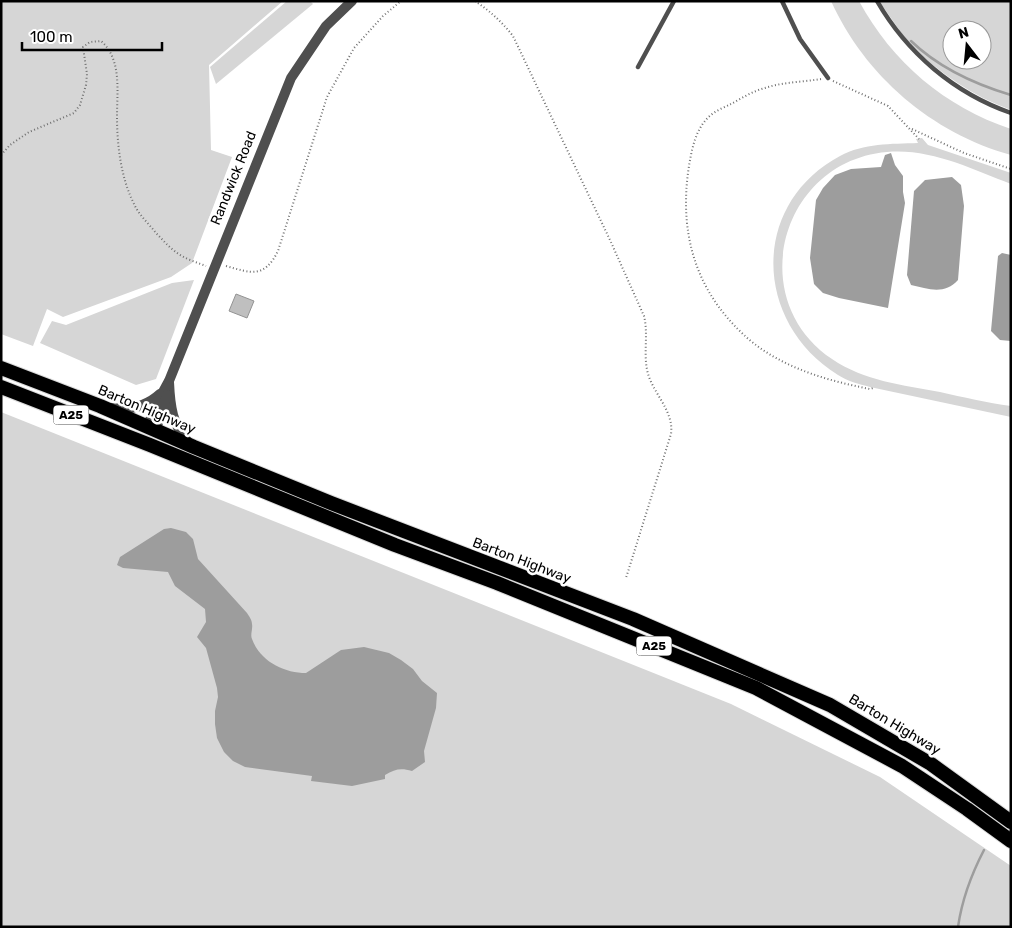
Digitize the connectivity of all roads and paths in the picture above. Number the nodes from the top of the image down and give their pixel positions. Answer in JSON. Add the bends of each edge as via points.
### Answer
{"nodes":[{"id":1,"x":352,"y":1,"type":"edge"},
{"id":2,"x":402,"y":1,"type":"edge"},
{"id":3,"x":475,"y":1,"type":"edge"},
{"id":4,"x":674,"y":1,"type":"edge"},
{"id":5,"x":782,"y":1,"type":"edge"},
{"id":6,"x":877,"y":1,"type":"edge"},
{"id":7,"x":638,"y":67,"type":"dead end"},
{"id":8,"x":828,"y":78,"type":"junction"},
{"id":9,"x":1011,"y":112,"type":"edge"},
{"id":10,"x":910,"y":128,"type":"junction"},
{"id":11,"x":919,"y":139,"type":"dead end"},
{"id":12,"x":1,"y":154,"type":"edge"},
{"id":13,"x":1011,"y":168,"type":"edge"},
{"id":14,"x":213,"y":268,"type":"junction"},
{"id":15,"x":236,"y":269,"type":"dead end"},
{"id":16,"x":1,"y":368,"type":"edge"},
{"id":17,"x":168,"y":382,"type":"junction"},
{"id":18,"x":1,"y":388,"type":"edge"},
{"id":19,"x":873,"y":388,"type":"dead end"},
{"id":20,"x":100,"y":406,"type":"junction"},
{"id":21,"x":152,"y":427,"type":"junction"},
{"id":22,"x":145,"y":443,"type":"junction"},
{"id":23,"x":191,"y":445,"type":"junction"},
{"id":24,"x":626,"y":578,"type":"dead end"},
{"id":25,"x":1011,"y":822,"type":"edge"},
{"id":26,"x":1011,"y":841,"type":"edge"}],
"edges":[{"from":1,"to":14,"type":"street","name":"Randwick Road","via":[[326,26],[291,78]]},
{"from":2,"to":15,"type":"path","via":[[354,48],[327,97],[278,251],[271,264],[248,272]]},
{"from":3,"to":24,"type":"path","via":[[502,22],[513,36],[610,240],[644,316],[646,362],[673,425]]},
{"from":4,"to":7,"type":"lane"},
{"from":5,"to":8,"type":"lane","via":[[800,40]]},
{"from":6,"to":9,"type":"lane","via":[[893,26],[928,65],[970,95]]},
{"from":8,"to":10,"type":"path","via":[[888,106]]},
{"from":8,"to":19,"type":"path","via":[[765,88],[711,115],[702,125],[691,156],[686,210],[688,227],[694,260],[708,293],[752,342],[822,379]]},
{"from":10,"to":11,"type":"path"},
{"from":10,"to":13,"type":"path","via":[[964,153]]},
{"from":12,"to":14,"type":"path","via":[[29,132],[74,113],[83,98],[86,84],[82,47],[101,41],[113,55],[119,154],[136,207],[173,250]]},
{"from":14,"to":17,"type":"street","name":"Randwick Road"},
{"from":16,"to":20,"type":"highway","name":"Barton Highway","number":"A25"},
{"from":17,"to":20,"type":"street","via":[[158,396],[140,406],[120,409]]},
{"from":17,"to":21,"type":"street","name":"Randwick Road","via":[[164,406]]},
{"from":17,"to":23,"type":"street","via":[[174,419]]},
{"from":18,"to":22,"type":"highway","number":"A25"},
{"from":20,"to":21,"type":"highway","name":"Barton Highway","number":"A25"},
{"from":21,"to":22,"type":"highway","name":"Randwick Road"},
{"from":21,"to":23,"type":"highway","name":"Barton Highway","number":"A25"},
{"from":22,"to":26,"type":"highway","number":"A25","via":[[756,688],[902,766]]},
{"from":23,"to":25,"type":"highway","name":"Barton Highway","number":"A25","via":[[633,619],[830,705],[931,764]]}]}
